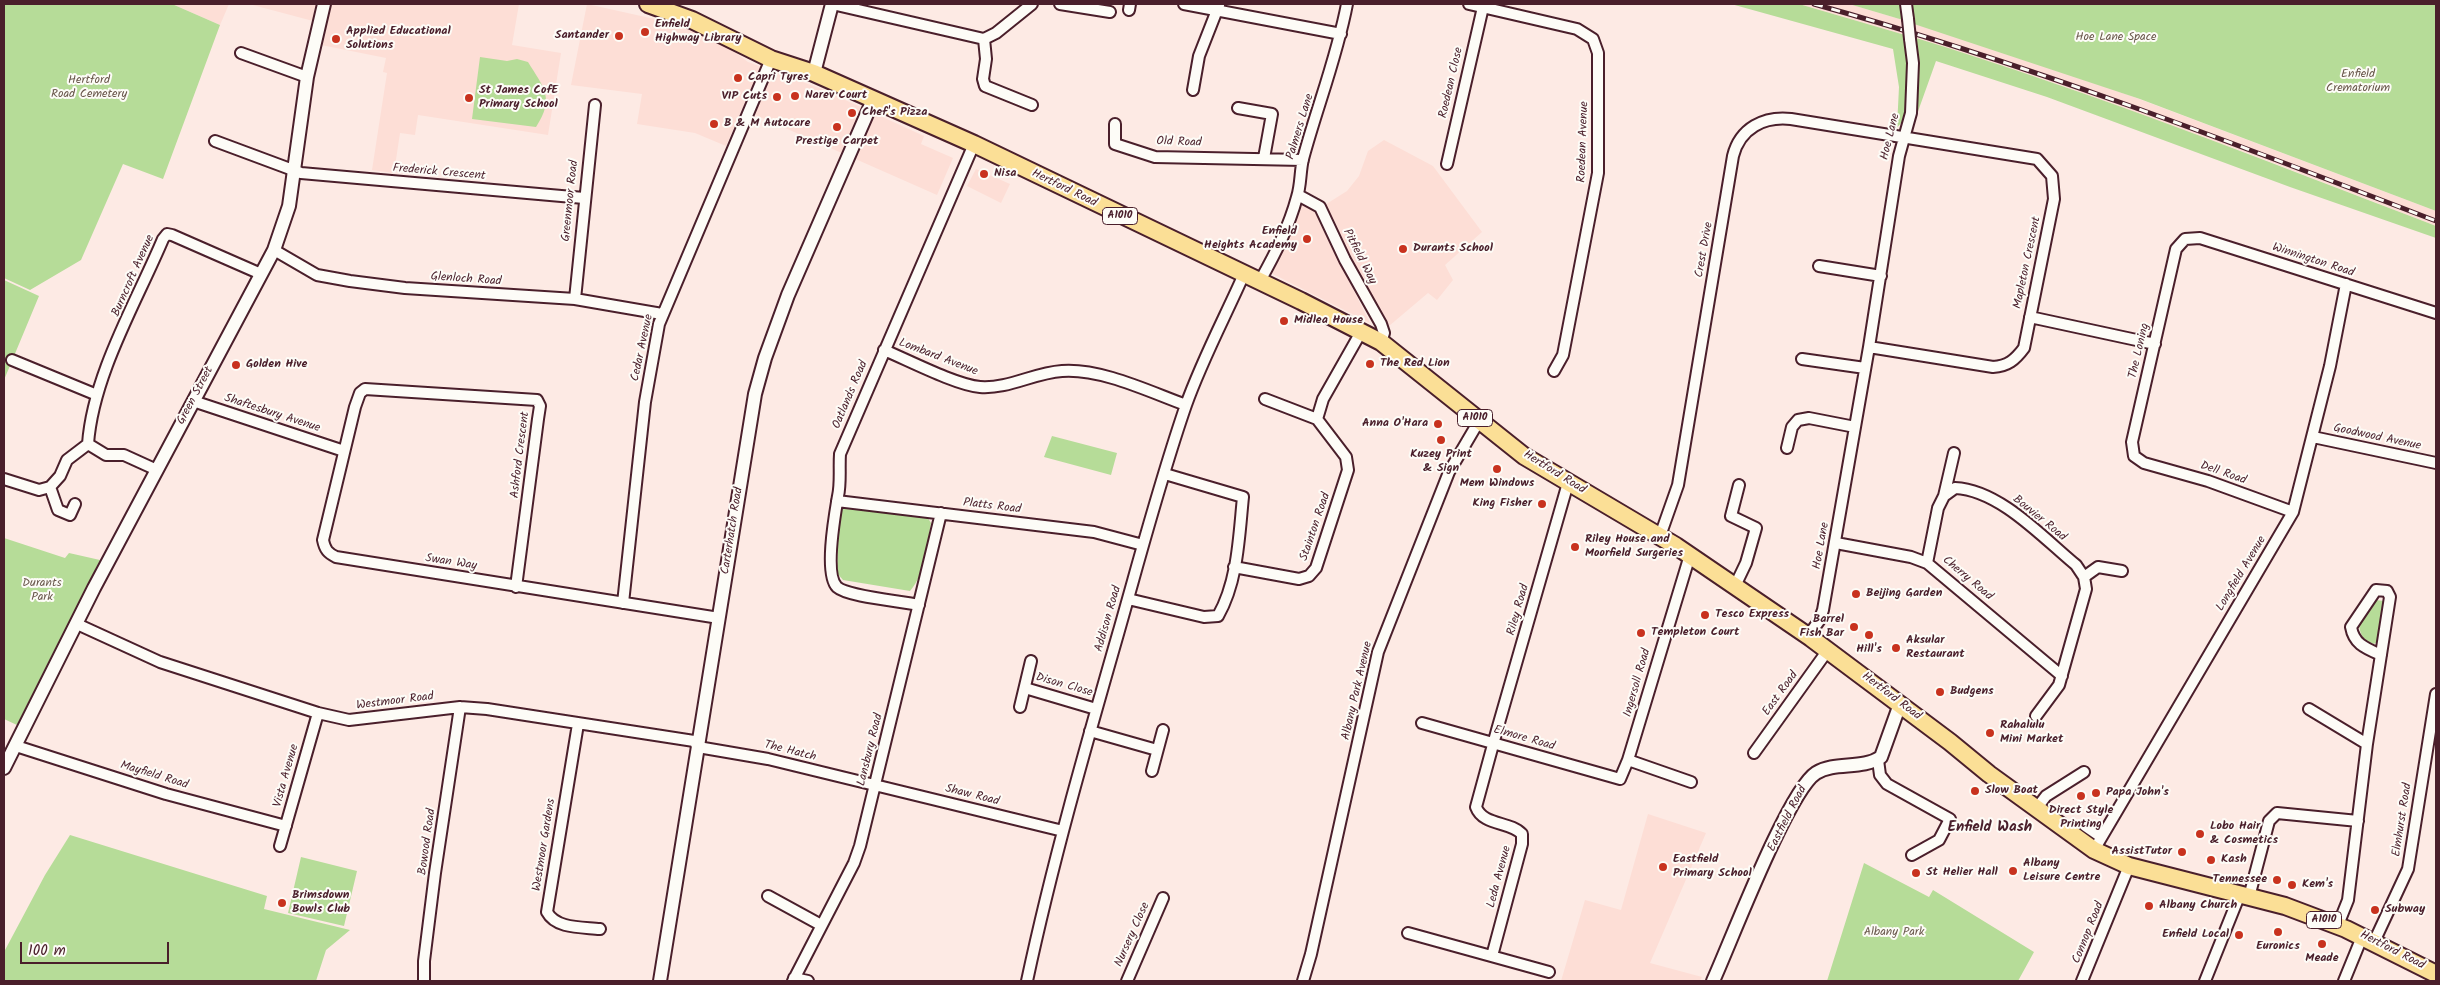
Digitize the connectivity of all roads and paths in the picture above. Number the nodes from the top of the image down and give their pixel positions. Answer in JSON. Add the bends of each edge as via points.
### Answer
{"nodes":[{"id":1,"x":324,"y":4,"type":"edge"},
{"id":2,"x":648,"y":4,"type":"edge"},
{"id":3,"x":832,"y":4,"type":"edge"},
{"id":4,"x":1032,"y":4,"type":"edge"},
{"id":5,"x":1060,"y":4,"type":"edge"},
{"id":6,"x":1184,"y":4,"type":"edge"},
{"id":7,"x":1347,"y":4,"type":"edge"},
{"id":8,"x":1469,"y":4,"type":"edge"},
{"id":9,"x":1906,"y":4,"type":"edge"},
{"id":10,"x":1219,"y":6,"type":"edge"},
{"id":11,"x":1483,"y":7,"type":"junction"},
{"id":12,"x":876,"y":8,"type":"edge"},
{"id":13,"x":1110,"y":12,"type":"dead end"},
{"id":14,"x":1341,"y":34,"type":"junction"},
{"id":15,"x":984,"y":39,"type":"junction"},
{"id":16,"x":242,"y":53,"type":"dead end"},
{"id":17,"x":771,"y":59,"type":"junction"},
{"id":18,"x":814,"y":73,"type":"junction"},
{"id":19,"x":307,"y":77,"type":"junction"},
{"id":20,"x":1193,"y":90,"type":"dead end"},
{"id":21,"x":873,"y":100,"type":"junction"},
{"id":22,"x":1032,"y":105,"type":"dead end"},
{"id":23,"x":595,"y":106,"type":"dead end"},
{"id":24,"x":1238,"y":108,"type":"dead end"},
{"id":25,"x":1115,"y":124,"type":"dead end"},
{"id":26,"x":1905,"y":138,"type":"junction"},
{"id":27,"x":215,"y":141,"type":"dead end"},
{"id":28,"x":974,"y":144,"type":"junction"},
{"id":29,"x":1264,"y":158,"type":"junction"},
{"id":30,"x":1303,"y":160,"type":"junction"},
{"id":31,"x":1447,"y":164,"type":"dead end"},
{"id":32,"x":293,"y":170,"type":"junction"},
{"id":33,"x":1298,"y":195,"type":"junction"},
{"id":34,"x":584,"y":198,"type":"junction"},
{"id":35,"x":2182,"y":241,"type":"joint"},
{"id":36,"x":274,"y":250,"type":"junction"},
{"id":37,"x":1819,"y":266,"type":"dead end"},
{"id":38,"x":261,"y":274,"type":"junction"},
{"id":39,"x":1244,"y":274,"type":"junction"},
{"id":40,"x":1881,"y":276,"type":"junction"},
{"id":41,"x":1260,"y":281,"type":"junction"},
{"id":42,"x":2346,"y":284,"type":"junction"},
{"id":43,"x":574,"y":299,"type":"junction"},
{"id":44,"x":2436,"y":313,"type":"edge"},
{"id":45,"x":662,"y":314,"type":"junction"},
{"id":46,"x":2030,"y":317,"type":"junction"},
{"id":47,"x":1361,"y":332,"type":"junction"},
{"id":48,"x":1380,"y":342,"type":"junction"},
{"id":49,"x":2155,"y":344,"type":"junction"},
{"id":50,"x":1869,"y":347,"type":"junction"},
{"id":51,"x":884,"y":350,"type":"junction"},
{"id":52,"x":1802,"y":359,"type":"dead end"},
{"id":53,"x":12,"y":360,"type":"dead end"},
{"id":54,"x":1865,"y":368,"type":"junction"},
{"id":55,"x":1554,"y":371,"type":"dead end"},
{"id":56,"x":97,"y":395,"type":"junction"},
{"id":57,"x":1265,"y":399,"type":"dead end"},
{"id":58,"x":193,"y":401,"type":"junction"},
{"id":59,"x":1186,"y":405,"type":"junction"},
{"id":60,"x":355,"y":407,"type":"joint"},
{"id":61,"x":1317,"y":419,"type":"junction"},
{"id":62,"x":1479,"y":421,"type":"junction"},
{"id":63,"x":1855,"y":427,"type":"junction"},
{"id":64,"x":2313,"y":437,"type":"junction"},
{"id":65,"x":88,"y":444,"type":"junction"},
{"id":66,"x":1787,"y":448,"type":"dead end"},
{"id":67,"x":344,"y":451,"type":"junction"},
{"id":68,"x":1954,"y":453,"type":"dead end"},
{"id":69,"x":2144,"y":463,"type":"joint"},
{"id":70,"x":2436,"y":463,"type":"edge"},
{"id":71,"x":157,"y":470,"type":"junction"},
{"id":72,"x":1165,"y":474,"type":"junction"},
{"id":73,"x":4,"y":479,"type":"edge"},
{"id":74,"x":1568,"y":483,"type":"junction"},
{"id":75,"x":1739,"y":485,"type":"dead end"},
{"id":76,"x":50,"y":487,"type":"junction"},
{"id":77,"x":1944,"y":496,"type":"junction"},
{"id":78,"x":837,"y":501,"type":"junction"},
{"id":79,"x":75,"y":504,"type":"dead end"},
{"id":80,"x":2293,"y":512,"type":"junction"},
{"id":81,"x":941,"y":513,"type":"junction"},
{"id":82,"x":1660,"y":536,"type":"junction"},
{"id":83,"x":1836,"y":543,"type":"junction"},
{"id":84,"x":1144,"y":545,"type":"junction"},
{"id":85,"x":1690,"y":555,"type":"junction"},
{"id":86,"x":1928,"y":562,"type":"junction"},
{"id":87,"x":1234,"y":567,"type":"junction"},
{"id":88,"x":2122,"y":571,"type":"dead end"},
{"id":89,"x":2084,"y":577,"type":"junction"},
{"id":90,"x":1736,"y":586,"type":"junction"},
{"id":91,"x":516,"y":587,"type":"junction"},
{"id":92,"x":1128,"y":599,"type":"junction"},
{"id":93,"x":623,"y":603,"type":"junction"},
{"id":94,"x":920,"y":605,"type":"junction"},
{"id":95,"x":719,"y":618,"type":"junction"},
{"id":96,"x":77,"y":624,"type":"junction"},
{"id":97,"x":1808,"y":636,"type":"junction"},
{"id":98,"x":1828,"y":650,"type":"junction"},
{"id":99,"x":2381,"y":655,"type":"junction"},
{"id":100,"x":1031,"y":661,"type":"dead end"},
{"id":101,"x":2062,"y":676,"type":"junction"},
{"id":102,"x":1025,"y":688,"type":"junction"},
{"id":103,"x":2436,"y":694,"type":"edge"},
{"id":104,"x":1900,"y":704,"type":"junction"},
{"id":105,"x":460,"y":707,"type":"junction"},
{"id":106,"x":1020,"y":707,"type":"dead end"},
{"id":107,"x":1096,"y":709,"type":"junction"},
{"id":108,"x":2309,"y":709,"type":"dead end"},
{"id":109,"x":318,"y":713,"type":"junction"},
{"id":110,"x":2036,"y":716,"type":"dead end"},
{"id":111,"x":1422,"y":723,"type":"dead end"},
{"id":112,"x":578,"y":724,"type":"junction"},
{"id":113,"x":1163,"y":730,"type":"dead end"},
{"id":114,"x":1090,"y":731,"type":"junction"},
{"id":115,"x":1494,"y":744,"type":"junction"},
{"id":116,"x":2366,"y":744,"type":"junction"},
{"id":117,"x":16,"y":746,"type":"junction"},
{"id":118,"x":698,"y":746,"type":"junction"},
{"id":119,"x":1157,"y":750,"type":"junction"},
{"id":120,"x":1754,"y":753,"type":"dead end"},
{"id":121,"x":1628,"y":760,"type":"junction"},
{"id":122,"x":1878,"y":760,"type":"junction"},
{"id":123,"x":4,"y":768,"type":"edge"},
{"id":124,"x":1152,"y":771,"type":"dead end"},
{"id":125,"x":2084,"y":772,"type":"dead end"},
{"id":126,"x":1620,"y":779,"type":"joint"},
{"id":127,"x":1691,"y":782,"type":"dead end"},
{"id":128,"x":875,"y":785,"type":"junction"},
{"id":129,"x":2036,"y":809,"type":"junction"},
{"id":130,"x":2358,"y":821,"type":"junction"},
{"id":131,"x":286,"y":826,"type":"junction"},
{"id":132,"x":2086,"y":826,"type":"dead end"},
{"id":133,"x":1063,"y":831,"type":"junction"},
{"id":134,"x":2098,"y":843,"type":"junction"},
{"id":135,"x":280,"y":846,"type":"dead end"},
{"id":136,"x":1912,"y":854,"type":"dead end"},
{"id":137,"x":2129,"y":866,"type":"junction"},
{"id":138,"x":2245,"y":895,"type":"junction"},
{"id":139,"x":768,"y":896,"type":"dead end"},
{"id":140,"x":1163,"y":898,"type":"dead end"},
{"id":141,"x":821,"y":925,"type":"junction"},
{"id":142,"x":2338,"y":926,"type":"junction"},
{"id":143,"x":600,"y":929,"type":"dead end"},
{"id":144,"x":1408,"y":933,"type":"dead end"},
{"id":145,"x":2368,"y":940,"type":"junction"},
{"id":146,"x":1492,"y":956,"type":"junction"},
{"id":147,"x":1549,"y":972,"type":"dead end"},
{"id":148,"x":2436,"y":974,"type":"edge"},
{"id":149,"x":794,"y":980,"type":"edge"},
{"id":150,"x":424,"y":981,"type":"edge"},
{"id":151,"x":660,"y":981,"type":"edge"},
{"id":152,"x":808,"y":981,"type":"edge"},
{"id":153,"x":1027,"y":981,"type":"edge"},
{"id":154,"x":1126,"y":981,"type":"edge"},
{"id":155,"x":1303,"y":981,"type":"edge"},
{"id":156,"x":1713,"y":981,"type":"edge"},
{"id":157,"x":2082,"y":981,"type":"edge"},
{"id":158,"x":2205,"y":981,"type":"edge"},
{"id":159,"x":2344,"y":981,"type":"edge"}],
"edges":[{"from":1,"to":19,"type":"street","name":"Green Street"},
{"from":2,"to":17,"type":"main road","name":"Hertford Road","number":"A1010","via":[[721,32]]},
{"from":3,"to":12,"type":"street"},
{"from":3,"to":18,"type":"street"},
{"from":4,"to":15,"type":"street","via":[[996,34]]},
{"from":5,"to":13,"type":"street"},
{"from":6,"to":10,"type":"street"},
{"from":7,"to":14,"type":"street","name":"Palmers Lane"},
{"from":8,"to":11,"type":"street","name":"Roedean Avenue"},
{"from":9,"to":26,"type":"street","name":"Hoe Lane","bridge":true,"via":[[1913,82]]},
{"from":10,"to":14,"type":"street"},
{"from":10,"to":20,"type":"street","via":[[1199,56]]},
{"from":11,"to":31,"type":"street","name":"Roedean Close"},
{"from":11,"to":55,"type":"street","name":"Roedean Avenue","via":[[1577,29],[1593,38],[1598,53],[1598,173],[1562,355]]},
{"from":12,"to":15,"type":"street"},
{"from":14,"to":30,"type":"street","name":"Palmers Lane"},
{"from":15,"to":22,"type":"street","via":[[985,86]]},
{"from":16,"to":19,"type":"street"},
{"from":17,"to":18,"type":"main road","name":"Hertford Road","number":"A1010"},
{"from":17,"to":45,"type":"street","name":"Cedar Avenue"},
{"from":18,"to":21,"type":"main road","name":"Hertford Road","number":"A1010"},
{"from":19,"to":32,"type":"street","name":"Green Street"},
{"from":21,"to":28,"type":"main road","name":"Hertford Road","number":"A1010"},
{"from":21,"to":95,"type":"street","name":"Carterhatch Road","via":[[788,295],[765,358],[749,428]]},
{"from":23,"to":34,"type":"street","name":"Greenmoor Road"},
{"from":24,"to":29,"type":"street","via":[[1272,114]]},
{"from":25,"to":29,"type":"street","name":"Old Road","via":[[1116,144],[1155,156]]},
{"from":26,"to":40,"type":"street","name":"Hoe Lane","via":[[1898,156]]},
{"from":26,"to":46,"type":"street","name":"Mapleton Crescent","via":[[2037,159],[2052,176],[2054,199]]},
{"from":26,"to":82,"type":"street","name":"Crest Drive","via":[[1778,117],[1754,125],[1738,142],[1733,156],[1678,485]]},
{"from":27,"to":32,"type":"street","name":"Frederick Crescent"},
{"from":28,"to":39,"type":"main road","name":"Hertford Road","number":"A1010"},
{"from":28,"to":51,"type":"street","name":"Oatlands Road"},
{"from":29,"to":30,"type":"street","name":"Old Road"},
{"from":30,"to":33,"type":"street","name":"Palmers Lane"},
{"from":32,"to":34,"type":"street","name":"Frederick Crescent","via":[[337,177]]},
{"from":32,"to":36,"type":"street","name":"Green Street","via":[[289,206]]},
{"from":33,"to":41,"type":"street","name":"Palmers Lane","via":[[1286,232]]},
{"from":33,"to":48,"type":"street","name":"Pitfield Way","via":[[1320,207],[1381,324],[1384,333]]},
{"from":34,"to":43,"type":"street","name":"Greenmoor Road"},
{"from":35,"to":42,"type":"street","name":"Winnington Road","via":[[2200,238]]},
{"from":35,"to":49,"type":"street","name":"The Loning","via":[[2174,257]]},
{"from":36,"to":38,"type":"street","name":"Green Street"},
{"from":36,"to":43,"type":"street","name":"Glenloch Road","via":[[317,275],[350,281],[405,288]]},
{"from":37,"to":40,"type":"street"},
{"from":38,"to":56,"type":"street","name":"Burncroft Avenue","via":[[166,234]]},
{"from":38,"to":58,"type":"street","name":"Green Street"},
{"from":39,"to":41,"type":"main road","name":"Hertford Road","number":"A1010"},
{"from":39,"to":59,"type":"street","name":"Addison Road"},
{"from":40,"to":50,"type":"street","name":"Hoe Lane"},
{"from":41,"to":47,"type":"main road","name":"Hertford Road","number":"A1010"},
{"from":42,"to":44,"type":"street","name":"Winnington Road"},
{"from":42,"to":64,"type":"street","name":"Longfield Avenue"},
{"from":43,"to":45,"type":"street","name":"Glenloch Road"},
{"from":45,"to":93,"type":"street","name":"Cedar Avenue","via":[[645,402]]},
{"from":46,"to":49,"type":"street"},
{"from":46,"to":50,"type":"street","name":"Mapleton Crescent","via":[[2024,348],[2016,359],[2004,366],[1993,367]]},
{"from":47,"to":48,"type":"main road","name":"Hertford Road","number":"A1010"},
{"from":47,"to":61,"type":"street","via":[[1323,400]]},
{"from":48,"to":62,"type":"main road","name":"Hertford Road","number":"A1010"},
{"from":49,"to":69,"type":"street","name":"The Loning","via":[[2132,442],[2134,456]]},
{"from":50,"to":54,"type":"street","name":"Hoe Lane"},
{"from":51,"to":59,"type":"street","name":"Lombard Avenue","via":[[979,387],[1009,385],[1054,372],[1086,372]]},
{"from":51,"to":78,"type":"street","name":"Oatlands Road","via":[[840,454]]},
{"from":52,"to":54,"type":"street"},
{"from":53,"to":56,"type":"street"},
{"from":54,"to":63,"type":"street","name":"Hoe Lane"},
{"from":56,"to":65,"type":"street","name":"Burncroft Avenue"},
{"from":57,"to":61,"type":"street"},
{"from":58,"to":67,"type":"street","name":"Shaftesbury Avenue"},
{"from":58,"to":71,"type":"street","name":"Green Street"},
{"from":59,"to":72,"type":"street","name":"Addison Road"},
{"from":60,"to":67,"type":"street","name":"Swan Way"},
{"from":60,"to":91,"type":"street","name":"Ashford Crescent","via":[[360,394],[373,388],[537,400],[540,406]]},
{"from":61,"to":87,"type":"street","name":"Stainton Road","via":[[1346,457],[1348,470],[1316,568],[1309,576],[1299,579]]},
{"from":62,"to":74,"type":"main road","name":"Hertford Road","number":"A1010","via":[[1524,456]]},
{"from":62,"to":155,"type":"street","name":"Albany Park Avenue","via":[[1449,472],[1378,652]]},
{"from":63,"to":66,"type":"street","via":[[1809,418],[1798,420],[1792,427]]},
{"from":63,"to":83,"type":"street","name":"Hoe Lane"},
{"from":64,"to":70,"type":"street","name":"Goodwood Avenue"},
{"from":64,"to":80,"type":"street","name":"Longfield Avenue"},
{"from":65,"to":71,"type":"street","via":[[106,455],[124,455]]},
{"from":65,"to":76,"type":"street","via":[[67,460],[60,476]]},
{"from":67,"to":91,"type":"street","name":"Swan Way","via":[[323,540],[329,553],[336,557]]},
{"from":68,"to":77,"type":"street"},
{"from":69,"to":80,"type":"street","name":"Dell Road"},
{"from":71,"to":96,"type":"street","name":"Green Street"},
{"from":72,"to":84,"type":"street","name":"Addison Road"},
{"from":72,"to":87,"type":"street","via":[[1243,497]]},
{"from":73,"to":76,"type":"street","via":[[39,490]]},
{"from":74,"to":82,"type":"main road","name":"Hertford Road","number":"A1010"},
{"from":74,"to":115,"type":"street","name":"Riley Road"},
{"from":75,"to":90,"type":"street","via":[[1732,516],[1756,528]]},
{"from":76,"to":79,"type":"street","via":[[58,510],[70,515]]},
{"from":77,"to":86,"type":"street","via":[[1938,508]]},
{"from":77,"to":89,"type":"street","name":"Bouvier Road","via":[[1955,488],[1991,498],[2076,565]]},
{"from":78,"to":81,"type":"street","name":"Platts Road"},
{"from":78,"to":94,"type":"street","name":"Oatlands Road","via":[[832,577],[837,587],[848,593]]},
{"from":80,"to":134,"type":"street","name":"Longfield Avenue"},
{"from":81,"to":84,"type":"street","name":"Platts Road","via":[[1094,532]]},
{"from":81,"to":94,"type":"street","name":"Lansbury Road"},
{"from":82,"to":85,"type":"main road","name":"Hertford Road","number":"A1010"},
{"from":83,"to":86,"type":"street","name":"Cherry Road"},
{"from":83,"to":97,"type":"street","name":"Hoe Lane","via":[[1823,610]]},
{"from":84,"to":92,"type":"street","name":"Addison Road"},
{"from":85,"to":90,"type":"main road","name":"Hertford Road","number":"A1010"},
{"from":85,"to":121,"type":"street","name":"Ingersoll Road"},
{"from":86,"to":101,"type":"street","name":"Cherry Road"},
{"from":87,"to":92,"type":"street","via":[[1227,600],[1218,616],[1204,617]]},
{"from":88,"to":89,"type":"street","via":[[2098,566]]},
{"from":89,"to":101,"type":"street","via":[[2086,589]]},
{"from":90,"to":97,"type":"main road","name":"Hertford Road","number":"A1010"},
{"from":91,"to":93,"type":"street","name":"Swan Way"},
{"from":92,"to":107,"type":"street","name":"Addison Road"},
{"from":93,"to":95,"type":"street","name":"Swan Way"},
{"from":94,"to":128,"type":"street","name":"Lansbury Road"},
{"from":95,"to":118,"type":"street","name":"Carterhatch Road"},
{"from":96,"to":109,"type":"street","name":"Westmoor Road","via":[[160,662]]},
{"from":96,"to":117,"type":"street","name":"Green Street"},
{"from":97,"to":98,"type":"main road","name":"Hertford Road","number":"A1010"},
{"from":98,"to":104,"type":"main road","name":"Hertford Road","number":"A1010"},
{"from":98,"to":120,"type":"street","name":"East Road"},
{"from":99,"to":99,"type":"street","via":[[2390,597],[2387,591],[2376,590],[2351,626],[2353,638],[2360,645]]},
{"from":99,"to":116,"type":"street"},
{"from":100,"to":102,"type":"street","name":"Dison Close"},
{"from":101,"to":110,"type":"street"},
{"from":102,"to":106,"type":"street","name":"Dison Close"},
{"from":102,"to":107,"type":"street","name":"Dison Close"},
{"from":103,"to":145,"type":"street","name":"Elmhurst Road","via":[[2408,870]]},
{"from":104,"to":122,"type":"street"},
{"from":104,"to":129,"type":"main road","name":"Hertford Road","number":"A1010"},
{"from":105,"to":109,"type":"street","name":"Westmoor Road","via":[[349,720]]},
{"from":105,"to":112,"type":"street","name":"Westmoor Road"},
{"from":105,"to":150,"type":"street","name":"Bowood Road"},
{"from":107,"to":114,"type":"street","name":"Addison Road"},
{"from":108,"to":116,"type":"street"},
{"from":109,"to":131,"type":"street","name":"Vista Avenue"},
{"from":111,"to":115,"type":"street","name":"Elmore Road"},
{"from":112,"to":118,"type":"street","name":"Westmoor Road","via":[[694,741]]},
{"from":112,"to":143,"type":"street","name":"Westmoor Gardens","via":[[547,912],[554,921],[562,924]]},
{"from":113,"to":119,"type":"street"},
{"from":114,"to":119,"type":"street"},
{"from":114,"to":133,"type":"street","name":"Addison Road"},
{"from":115,"to":126,"type":"street","name":"Elmore Road"},
{"from":115,"to":146,"type":"street","name":"Leda Avenue","via":[[1476,808],[1484,818],[1517,828],[1522,839]]},
{"from":116,"to":130,"type":"street"},
{"from":117,"to":123,"type":"street","name":"Green Street"},
{"from":117,"to":131,"type":"street","name":"Mayfield Road","via":[[166,794]]},
{"from":118,"to":128,"type":"street","name":"The Hatch"},
{"from":118,"to":151,"type":"street","name":"Carterhatch Road"},
{"from":119,"to":124,"type":"street"},
{"from":121,"to":126,"type":"street","name":"Ingersoll Road"},
{"from":121,"to":127,"type":"street"},
{"from":122,"to":136,"type":"street","via":[[1880,775],[1887,784],[1950,819],[1940,840]]},
{"from":122,"to":156,"type":"street","name":"Eastfield Road","via":[[1822,770],[1806,783],[1781,826]]},
{"from":125,"to":129,"type":"street","via":[[2046,796]]},
{"from":128,"to":133,"type":"street","name":"Shaw Road"},
{"from":128,"to":141,"type":"street","name":"Lansbury Road","via":[[854,863]]},
{"from":129,"to":134,"type":"main road","name":"Hertford Road","number":"A1010"},
{"from":130,"to":138,"type":"street","via":[[2277,813],[2269,821]]},
{"from":130,"to":142,"type":"street","via":[[2348,900]]},
{"from":131,"to":135,"type":"street","name":"Vista Avenue"},
{"from":132,"to":134,"type":"street"},
{"from":133,"to":153,"type":"street","name":"Addison Road"},
{"from":134,"to":137,"type":"main road","name":"Hertford Road","number":"A1010"},
{"from":137,"to":138,"type":"main road","name":"Hertford Road","number":"A1010"},
{"from":137,"to":157,"type":"street","name":"Connop Road"},
{"from":138,"to":142,"type":"main road","name":"Hertford Road","number":"A1010"},
{"from":138,"to":158,"type":"street"},
{"from":139,"to":141,"type":"street"},
{"from":140,"to":154,"type":"street","name":"Nursery Close"},
{"from":141,"to":149,"type":"street","name":"Lansbury Road"},
{"from":142,"to":145,"type":"main road","name":"Hertford Road","number":"A1010"},
{"from":144,"to":146,"type":"street"},
{"from":145,"to":148,"type":"main road","name":"Hertford Road","number":"A1010"},
{"from":145,"to":159,"type":"street","name":"Elmhurst Road"},
{"from":146,"to":147,"type":"street"},
{"from":149,"to":152,"type":"street"}]}
